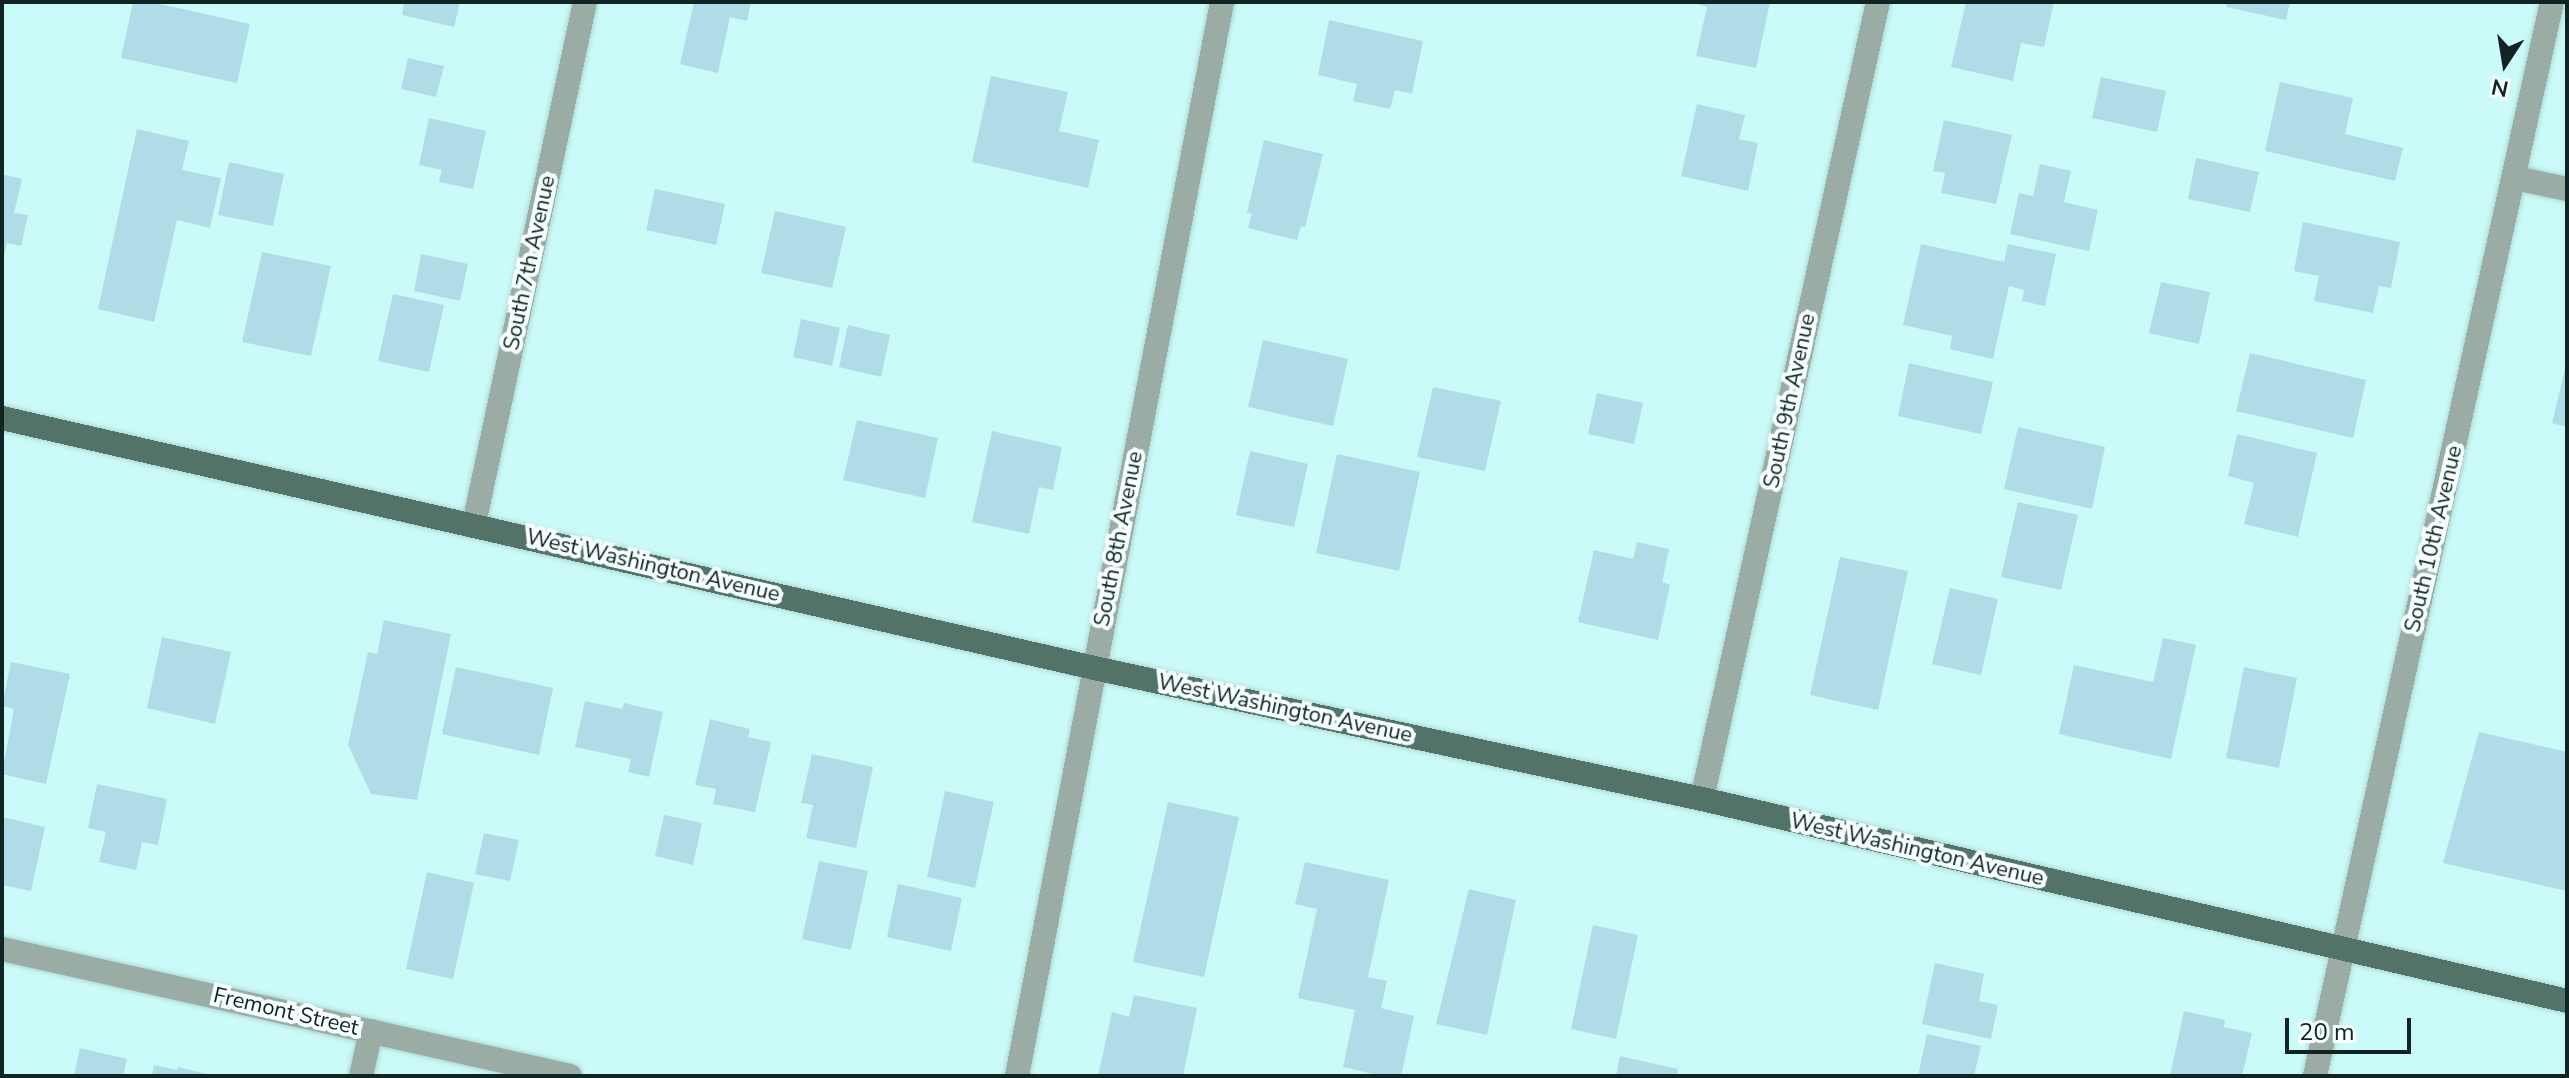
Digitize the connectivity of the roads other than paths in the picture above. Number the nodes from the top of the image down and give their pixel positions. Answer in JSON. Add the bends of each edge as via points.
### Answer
{"nodes":[{"id":1,"x":585,"y":2,"type":"edge"},
{"id":2,"x":1222,"y":2,"type":"edge"},
{"id":3,"x":1878,"y":2,"type":"edge"},
{"id":4,"x":2552,"y":2,"type":"edge"},
{"id":5,"x":2515,"y":178,"type":"junction"},
{"id":6,"x":2567,"y":189,"type":"edge"},
{"id":7,"x":2,"y":418,"type":"edge"},
{"id":8,"x":474,"y":524,"type":"junction"},
{"id":9,"x":1094,"y":668,"type":"junction"},
{"id":10,"x":1702,"y":799,"type":"junction"},
{"id":11,"x":2,"y":949,"type":"edge"},
{"id":12,"x":2342,"y":951,"type":"junction"},
{"id":13,"x":2567,"y":1001,"type":"edge"},
{"id":14,"x":371,"y":1031,"type":"junction"},
{"id":15,"x":361,"y":1076,"type":"edge"},
{"id":16,"x":570,"y":1076,"type":"edge"},
{"id":17,"x":1017,"y":1076,"type":"edge"},
{"id":18,"x":2315,"y":1076,"type":"edge"}],
"edges":[{"from":1,"to":8,"type":"street","name":"South 7th Avenue"},
{"from":2,"to":9,"type":"street","name":"South 8th Avenue"},
{"from":3,"to":10,"type":"street","name":"South 9th Avenue"},
{"from":4,"to":5,"type":"street","name":"South 10th Avenue"},
{"from":5,"to":6,"type":"street"},
{"from":5,"to":12,"type":"street","name":"South 10th Avenue"},
{"from":7,"to":8,"type":"main road","name":"West Washington Avenue"},
{"from":8,"to":9,"type":"main road","name":"West Washington Avenue"},
{"from":9,"to":10,"type":"main road","name":"West Washington Avenue"},
{"from":9,"to":17,"type":"street","name":"South 8th Avenue"},
{"from":10,"to":12,"type":"main road","name":"West Washington Avenue"},
{"from":11,"to":14,"type":"street","name":"Fremont Street"},
{"from":12,"to":13,"type":"main road","name":"West Washington Avenue"},
{"from":12,"to":18,"type":"street","name":"South 10th Avenue"},
{"from":14,"to":15,"type":"street"},
{"from":14,"to":16,"type":"street","name":"Fremont Street"}]}
